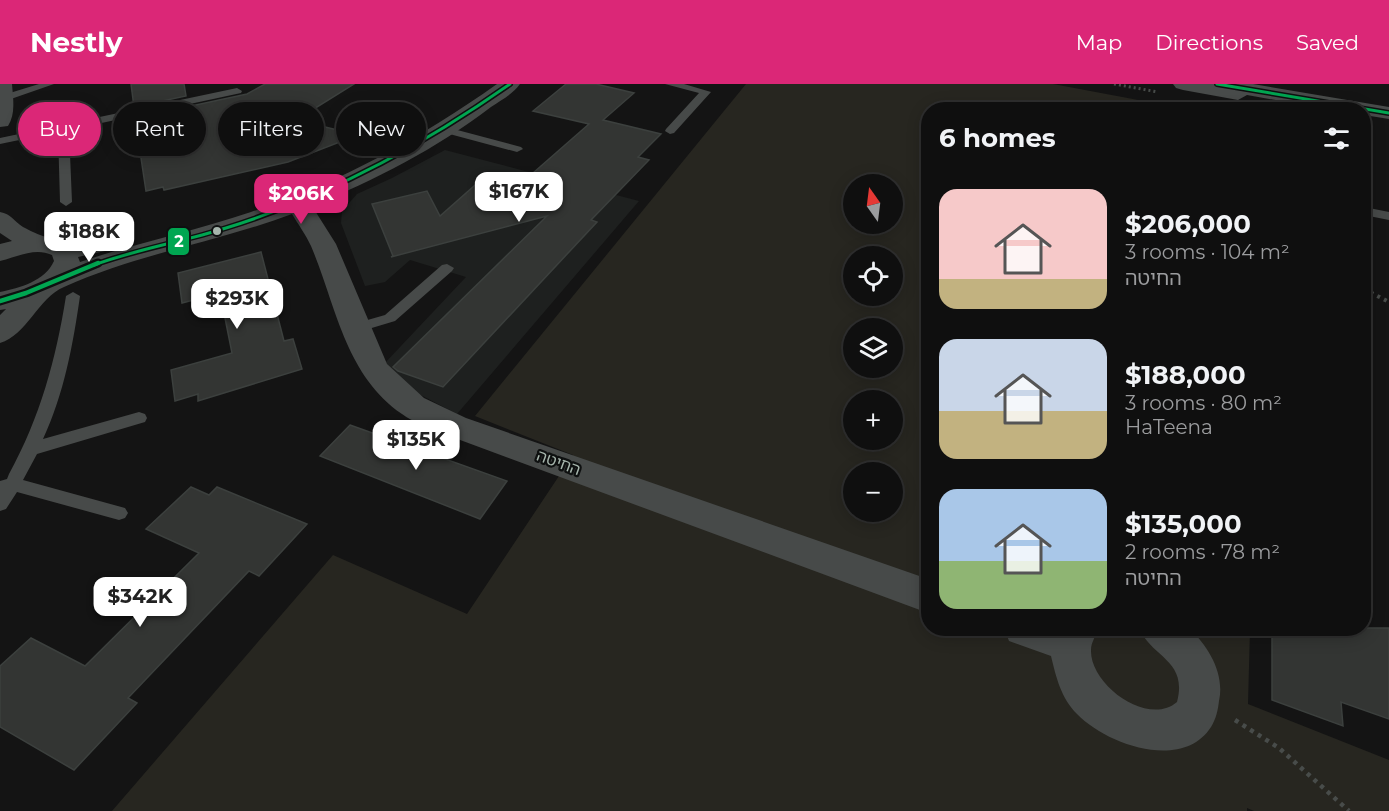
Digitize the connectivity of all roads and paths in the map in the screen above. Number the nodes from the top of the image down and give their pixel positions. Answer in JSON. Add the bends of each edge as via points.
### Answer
{"nodes":[{"id":1,"x":49,"y":84,"type":"edge"},
{"id":2,"x":488,"y":84,"type":"edge"},
{"id":3,"x":510,"y":84,"type":"edge"},
{"id":4,"x":670,"y":84,"type":"edge"},
{"id":5,"x":1184,"y":84,"type":"edge"},
{"id":6,"x":1217,"y":84,"type":"edge"},
{"id":7,"x":709,"y":88,"type":"edge"},
{"id":8,"x":2,"y":89,"type":"edge"},
{"id":9,"x":237,"y":91,"type":"dead end"},
{"id":10,"x":1278,"y":102,"type":"edge"},
{"id":11,"x":1324,"y":102,"type":"edge"},
{"id":12,"x":1371,"y":110,"type":"edge"},
{"id":13,"x":1389,"y":113,"type":"edge"},
{"id":14,"x":1371,"y":119,"type":"edge"},
{"id":15,"x":101,"y":120,"type":"edge"},
{"id":16,"x":0,"y":121,"type":"edge"},
{"id":17,"x":1389,"y":123,"type":"edge"},
{"id":18,"x":426,"y":127,"type":"edge"},
{"id":19,"x":434,"y":129,"type":"junction"},
{"id":20,"x":670,"y":131,"type":"dead end"},
{"id":21,"x":18,"y":137,"type":"edge"},
{"id":22,"x":0,"y":141,"type":"edge"},
{"id":23,"x":517,"y":148,"type":"dead end"},
{"id":24,"x":64,"y":156,"type":"edge"},
{"id":25,"x":66,"y":202,"type":"dead end"},
{"id":26,"x":298,"y":204,"type":"junction"},
{"id":27,"x":1371,"y":212,"type":"edge"},
{"id":28,"x":1389,"y":216,"type":"edge"},
{"id":29,"x":0,"y":219,"type":"edge"},
{"id":30,"x":48,"y":246,"type":"junction"},
{"id":31,"x":0,"y":252,"type":"edge"},
{"id":32,"x":447,"y":267,"type":"dead end"},
{"id":33,"x":45,"y":285,"type":"junction"},
{"id":34,"x":1371,"y":293,"type":"edge"},
{"id":35,"x":73,"y":296,"type":"dead end"},
{"id":36,"x":0,"y":301,"type":"edge"},
{"id":37,"x":1389,"y":302,"type":"edge"},
{"id":38,"x":356,"y":328,"type":"junction"},
{"id":39,"x":0,"y":333,"type":"edge"},
{"id":40,"x":139,"y":418,"type":"dead end"},
{"id":41,"x":33,"y":449,"type":"junction"},
{"id":42,"x":6,"y":485,"type":"edge"},
{"id":43,"x":0,"y":504,"type":"edge"},
{"id":44,"x":119,"y":513,"type":"dead end"},
{"id":45,"x":921,"y":593,"type":"edge"},
{"id":46,"x":1167,"y":636,"type":"edge"},
{"id":47,"x":1076,"y":637,"type":"edge"},
{"id":48,"x":1201,"y":700,"type":"junction"},
{"id":49,"x":1349,"y":811,"type":"edge"}],
"edges":[{"from":1,"to":8,"type":"lane"},
{"from":2,"to":19,"type":"street"},
{"from":3,"to":19,"type":"street"},
{"from":4,"to":7,"type":"lane"},
{"from":5,"to":10,"type":"main road"},
{"from":6,"to":11,"type":"main road"},
{"from":7,"to":20,"type":"lane"},
{"from":8,"to":16,"type":"street"},
{"from":9,"to":15,"type":"lane"},
{"from":12,"to":13,"type":"main road"},
{"from":14,"to":17,"type":"main road"},
{"from":18,"to":19,"type":"lane"},
{"from":19,"to":23,"type":"lane"},
{"from":19,"to":26,"type":"street","via":[[374,171]]},
{"from":19,"to":30,"type":"street","via":[[300,189],[255,204],[101,245],[79,249]]},
{"from":21,"to":22,"type":"lane"},
{"from":24,"to":25,"type":"lane"},
{"from":26,"to":33,"type":"street","via":[[103,261]]},
{"from":26,"to":38,"type":"street","name":"החיטה","via":[[323,244]]},
{"from":27,"to":28,"type":"lane"},
{"from":29,"to":30,"type":"street","via":[[14,232]]},
{"from":30,"to":31,"type":"street","via":[[27,245]]},
{"from":30,"to":33,"type":"street","via":[[65,254],[66,261],[63,270]]},
{"from":32,"to":38,"type":"lane","via":[[390,318]]},
{"from":33,"to":36,"type":"street"},
{"from":33,"to":39,"type":"street"},
{"from":34,"to":37,"type":"path"},
{"from":35,"to":41,"type":"lane","via":[[57,386]]},
{"from":38,"to":45,"type":"street","name":"החיטה","via":[[375,371],[413,406],[455,426]]},
{"from":40,"to":41,"type":"lane"},
{"from":41,"to":42,"type":"lane"},
{"from":42,"to":43,"type":"lane"},
{"from":42,"to":44,"type":"lane"},
{"from":46,"to":48,"type":"street","via":[[1185,651],[1195,667],[1201,683]]},
{"from":47,"to":48,"type":"street","via":[[1071,662],[1088,697],[1125,724],[1166,731],[1195,715]]},
{"from":48,"to":49,"type":"path","via":[[1279,748]]}]}
